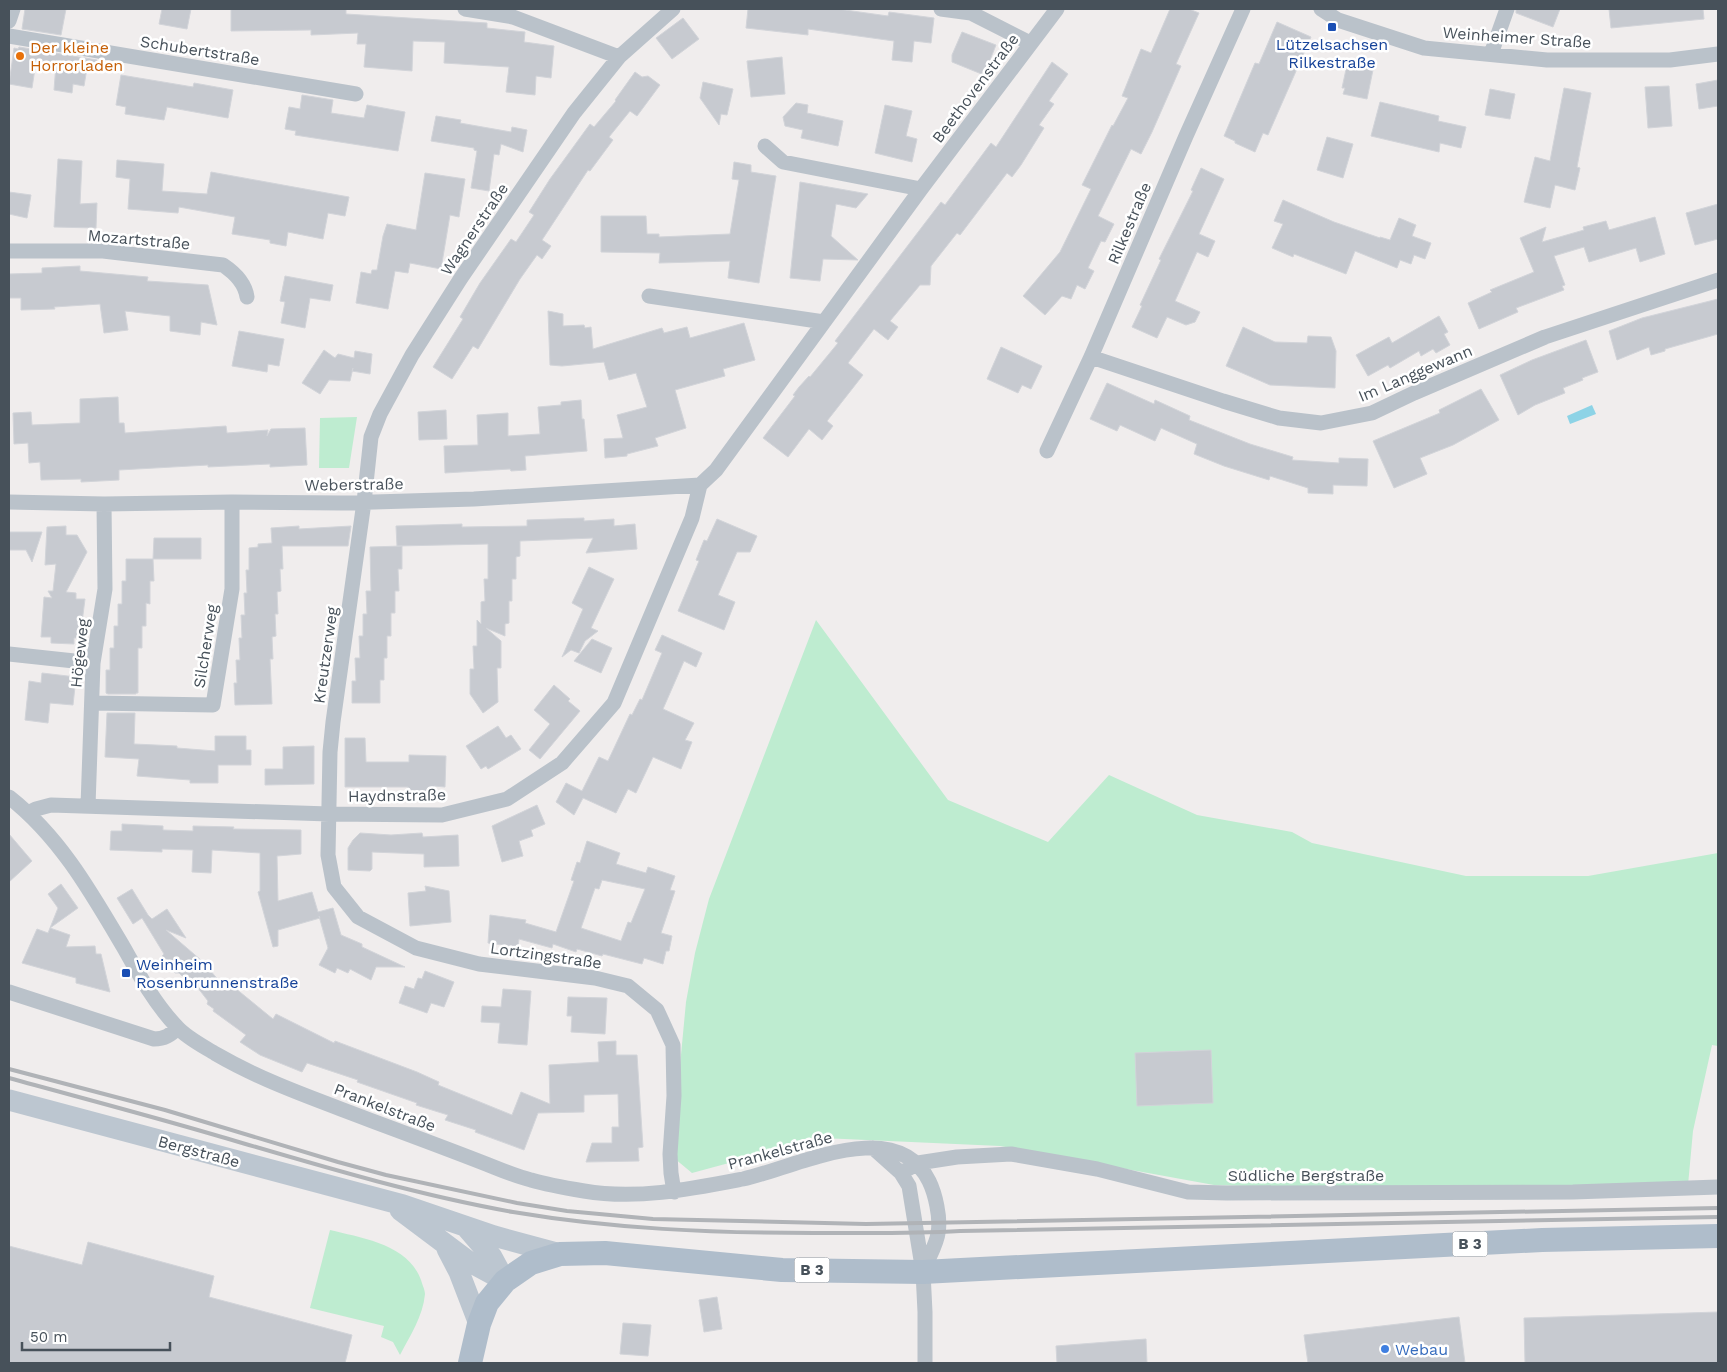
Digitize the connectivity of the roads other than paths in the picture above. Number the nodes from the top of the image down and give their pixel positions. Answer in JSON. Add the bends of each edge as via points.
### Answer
{"nodes":[{"id":1,"x":13,"y":9,"type":"edge"},
{"id":2,"x":465,"y":9,"type":"edge"},
{"id":3,"x":673,"y":9,"type":"edge"},
{"id":4,"x":941,"y":9,"type":"edge"},
{"id":5,"x":1057,"y":9,"type":"edge"},
{"id":6,"x":1244,"y":9,"type":"edge"},
{"id":7,"x":1321,"y":9,"type":"edge"},
{"id":8,"x":1507,"y":9,"type":"edge"},
{"id":9,"x":9,"y":21,"type":"edge"},
{"id":10,"x":9,"y":36,"type":"edge"},
{"id":11,"x":1030,"y":44,"type":"junction"},
{"id":12,"x":1491,"y":54,"type":"junction"},
{"id":13,"x":1718,"y":54,"type":"edge"},
{"id":14,"x":619,"y":57,"type":"junction"},
{"id":15,"x":356,"y":94,"type":"dead end"},
{"id":16,"x":765,"y":146,"type":"dead end"},
{"id":17,"x":921,"y":190,"type":"junction"},
{"id":18,"x":9,"y":251,"type":"edge"},
{"id":19,"x":1718,"y":280,"type":"edge"},
{"id":20,"x":649,"y":296,"type":"dead end"},
{"id":21,"x":247,"y":298,"type":"dead end"},
{"id":22,"x":824,"y":322,"type":"junction"},
{"id":23,"x":1091,"y":356,"type":"junction"},
{"id":24,"x":1047,"y":451,"type":"dead end"},
{"id":25,"x":700,"y":485,"type":"junction"},
{"id":26,"x":9,"y":502,"type":"edge"},
{"id":27,"x":232,"y":502,"type":"junction"},
{"id":28,"x":364,"y":502,"type":"junction"},
{"id":29,"x":104,"y":504,"type":"junction"},
{"id":30,"x":9,"y":654,"type":"edge"},
{"id":31,"x":93,"y":663,"type":"junction"},
{"id":32,"x":93,"y":702,"type":"junction"},
{"id":33,"x":9,"y":797,"type":"edge"},
{"id":34,"x":88,"y":806,"type":"junction"},
{"id":35,"x":28,"y":813,"type":"junction"},
{"id":36,"x":329,"y":814,"type":"junction"},
{"id":37,"x":9,"y":992,"type":"edge"},
{"id":38,"x":178,"y":1028,"type":"junction"},
{"id":39,"x":9,"y":1100,"type":"edge"},
{"id":40,"x":873,"y":1148,"type":"junction"},
{"id":41,"x":918,"y":1163,"type":"junction"},
{"id":42,"x":901,"y":1173,"type":"junction"},
{"id":43,"x":1718,"y":1187,"type":"edge"},
{"id":44,"x":674,"y":1192,"type":"junction"},
{"id":45,"x":389,"y":1202,"type":"junction"},
{"id":46,"x":463,"y":1225,"type":"junction"},
{"id":47,"x":1718,"y":1236,"type":"edge"},
{"id":48,"x":443,"y":1242,"type":"junction"},
{"id":49,"x":560,"y":1254,"type":"junction"},
{"id":50,"x":923,"y":1272,"type":"junction"},
{"id":51,"x":505,"y":1281,"type":"junction"},
{"id":52,"x":479,"y":1324,"type":"junction"},
{"id":53,"x":470,"y":1363,"type":"edge"},
{"id":54,"x":925,"y":1363,"type":"edge"}],
"edges":[{"from":1,"to":9,"type":"street"},
{"from":2,"to":14,"type":"street","via":[[513,17]]},
{"from":3,"to":14,"type":"street","name":"Wagnerstraße"},
{"from":4,"to":11,"type":"street","via":[[970,13]]},
{"from":5,"to":11,"type":"street","name":"Beethovenstraße"},
{"from":6,"to":23,"type":"street","name":"Rilkestraße"},
{"from":7,"to":12,"type":"street","name":"Weinheimer Straße","via":[[1338,20],[1424,48]]},
{"from":8,"to":12,"type":"street"},
{"from":10,"to":15,"type":"street","name":"Schubertstraße"},
{"from":11,"to":17,"type":"street","name":"Beethovenstraße"},
{"from":12,"to":13,"type":"street","name":"Weinheimer Straße","via":[[1547,60],[1661,60]]},
{"from":14,"to":28,"type":"street","name":"Wagnerstraße","via":[[574,113],[412,355],[371,437]]},
{"from":16,"to":17,"type":"street","via":[[783,162]]},
{"from":17,"to":22,"type":"street","name":"Beethovenstraße"},
{"from":18,"to":21,"type":"street","name":"Mozartstraße","via":[[103,251],[223,265],[232,270],[246,288]]},
{"from":19,"to":23,"type":"street","name":"Im Langgewann","via":[[1545,337],[1372,413],[1321,423],[1279,418]]},
{"from":20,"to":22,"type":"street"},
{"from":22,"to":25,"type":"street","name":"Beethovenstraße","via":[[716,470]]},
{"from":23,"to":24,"type":"street","name":"Rilkestraße"},
{"from":25,"to":28,"type":"street","name":"Weberstraße","via":[[474,499]]},
{"from":25,"to":36,"type":"street","name":"Haydnstraße","via":[[692,518],[614,704],[562,763],[507,799],[442,815]]},
{"from":26,"to":29,"type":"street","name":"Weberstraße"},
{"from":27,"to":28,"type":"street","name":"Weberstraße"},
{"from":27,"to":29,"type":"street","name":"Weberstraße"},
{"from":27,"to":32,"type":"street","name":"Silcherweg","via":[[232,589],[213,705]]},
{"from":28,"to":36,"type":"street","name":"Kreutzerweg","via":[[333,722]]},
{"from":29,"to":31,"type":"street","name":"Högeweg","via":[[105,589]]},
{"from":30,"to":31,"type":"street"},
{"from":31,"to":32,"type":"street","name":"Högeweg"},
{"from":32,"to":34,"type":"street","name":"Högeweg"},
{"from":33,"to":35,"type":"street","name":"Prankelstraße"},
{"from":34,"to":35,"type":"street","name":"Haydnstraße","via":[[50,805]]},
{"from":34,"to":36,"type":"street","name":"Haydnstraße"},
{"from":35,"to":38,"type":"street","name":"Prankelstraße","via":[[64,852],[88,886],[148,991]]},
{"from":36,"to":44,"type":"street","name":"Lortzingstraße","via":[[328,855],[334,887],[358,917],[416,948],[479,964],[595,978],[628,986],[657,1010],[673,1045],[670,1154]]},
{"from":37,"to":38,"type":"street","via":[[154,1039],[163,1039]]},
{"from":38,"to":44,"type":"street","name":"Prankelstraße","via":[[199,1044],[274,1084],[530,1180],[619,1195]]},
{"from":39,"to":45,"type":"main road","name":"Bergstraße"},
{"from":40,"to":41,"type":"street","name":"Prankelstraße","via":[[896,1152]]},
{"from":40,"to":42,"type":"street"},
{"from":40,"to":44,"type":"street","name":"Prankelstraße","via":[[821,1154],[748,1178]]},
{"from":41,"to":42,"type":"street","name":"Südliche Bergstraße"},
{"from":41,"to":43,"type":"street","name":"Südliche Bergstraße","via":[[1011,1154],[1097,1169],[1188,1192],[1227,1194],[1563,1192]]},
{"from":41,"to":50,"type":"street","via":[[934,1191],[939,1232]]},
{"from":42,"to":50,"type":"street","via":[[910,1186]]},
{"from":45,"to":46,"type":"main road","name":"Bergstraße"},
{"from":45,"to":48,"type":"main road","name":"Bergstraße"},
{"from":46,"to":49,"type":"main road"},
{"from":46,"to":51,"type":"main road","name":"Bergstraße","via":[[492,1257]]},
{"from":47,"to":50,"type":"main road","number":"B 3","via":[[1542,1240]]},
{"from":48,"to":51,"type":"main road","name":"Bergstraße","via":[[468,1261]]},
{"from":48,"to":52,"type":"main road","via":[[459,1272]]},
{"from":49,"to":50,"type":"main road","number":"B 3","via":[[605,1253],[782,1270]]},
{"from":49,"to":51,"type":"main road","number":"B 3","via":[[532,1263]]},
{"from":50,"to":54,"type":"street"},
{"from":51,"to":52,"type":"main road","via":[[487,1303]]},
{"from":52,"to":53,"type":"main road"}]}
